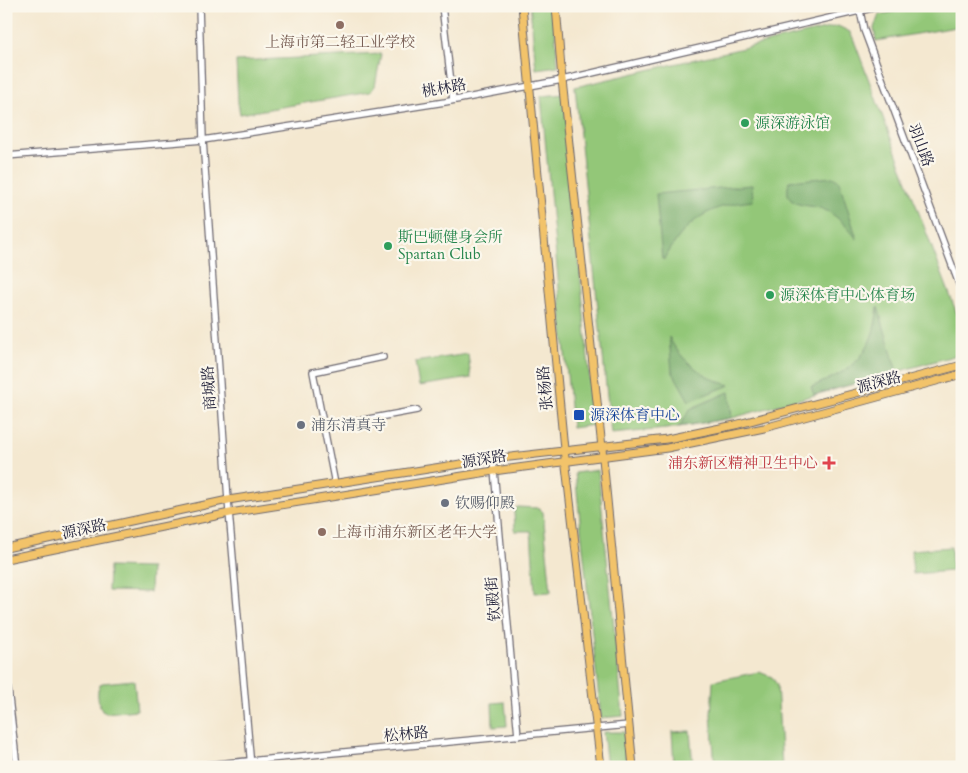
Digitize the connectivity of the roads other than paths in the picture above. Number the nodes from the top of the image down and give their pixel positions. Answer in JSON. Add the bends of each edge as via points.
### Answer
{"nodes":[{"id":1,"x":199,"y":6,"type":"edge"},
{"id":2,"x":442,"y":6,"type":"edge"},
{"id":3,"x":522,"y":6,"type":"edge"},
{"id":4,"x":556,"y":6,"type":"edge"},
{"id":5,"x":881,"y":6,"type":"edge"},
{"id":6,"x":859,"y":9,"type":"edge"},
{"id":7,"x":562,"y":80,"type":"junction"},
{"id":8,"x":528,"y":86,"type":"junction"},
{"id":9,"x":453,"y":100,"type":"junction"},
{"id":10,"x":203,"y":140,"type":"junction"},
{"id":11,"x":6,"y":156,"type":"edge"},
{"id":12,"x":962,"y":292,"type":"edge"},
{"id":13,"x":383,"y":357,"type":"dead end"},
{"id":14,"x":962,"y":365,"type":"edge"},
{"id":15,"x":962,"y":374,"type":"edge"},
{"id":16,"x":417,"y":410,"type":"dead end"},
{"id":17,"x":325,"y":427,"type":"junction"},
{"id":18,"x":602,"y":447,"type":"junction"},
{"id":19,"x":564,"y":449,"type":"junction"},
{"id":20,"x":602,"y":456,"type":"junction"},
{"id":21,"x":493,"y":459,"type":"junction"},
{"id":22,"x":565,"y":462,"type":"junction"},
{"id":23,"x":494,"y":471,"type":"junction"},
{"id":24,"x":335,"y":484,"type":"junction"},
{"id":25,"x":228,"y":500,"type":"junction"},
{"id":26,"x":230,"y":513,"type":"junction"},
{"id":27,"x":6,"y":548,"type":"edge"},
{"id":28,"x":6,"y":559,"type":"edge"},
{"id":29,"x":6,"y":672,"type":"edge"},
{"id":30,"x":630,"y":725,"type":"junction"},
{"id":31,"x":596,"y":728,"type":"junction"},
{"id":32,"x":518,"y":736,"type":"junction"},
{"id":33,"x":250,"y":760,"type":"junction"},
{"id":34,"x":17,"y":767,"type":"edge"},
{"id":35,"x":184,"y":767,"type":"edge"},
{"id":36,"x":251,"y":767,"type":"edge"},
{"id":37,"x":600,"y":767,"type":"edge"},
{"id":38,"x":633,"y":767,"type":"edge"}],
"edges":[{"from":1,"to":10,"type":"street","name":"商城路"},
{"from":2,"to":9,"type":"street"},
{"from":3,"to":8,"type":"main road","name":"张杨路"},
{"from":4,"to":7,"type":"main road"},
{"from":5,"to":6,"type":"street","name":"桃林路"},
{"from":6,"to":7,"type":"street","name":"桃林路"},
{"from":6,"to":12,"type":"street","name":"羽山路"},
{"from":7,"to":8,"type":"street","name":"桃林路"},
{"from":7,"to":18,"type":"main road"},
{"from":8,"to":9,"type":"street","name":"桃林路"},
{"from":8,"to":19,"type":"main road","name":"张杨路"},
{"from":9,"to":10,"type":"street","name":"桃林路"},
{"from":10,"to":11,"type":"street","name":"桃林路"},
{"from":10,"to":25,"type":"street","name":"商城路"},
{"from":13,"to":17,"type":"street","via":[[314,372]]},
{"from":14,"to":18,"type":"main road","name":"源深路","via":[[734,425],[667,439]]},
{"from":15,"to":20,"type":"main road","name":"源深路","via":[[764,428],[667,448]]},
{"from":16,"to":17,"type":"street"},
{"from":17,"to":24,"type":"street"},
{"from":18,"to":19,"type":"main road","name":"源深路"},
{"from":18,"to":20,"type":"main road"},
{"from":19,"to":21,"type":"main road","name":"源深路"},
{"from":19,"to":22,"type":"main road","name":"张杨路"},
{"from":20,"to":22,"type":"main road","name":"源深路"},
{"from":20,"to":30,"type":"main road"},
{"from":21,"to":23,"type":"street","name":"钦殿街"},
{"from":21,"to":24,"type":"main road","name":"源深路"},
{"from":22,"to":23,"type":"main road","name":"源深路"},
{"from":22,"to":31,"type":"main road","name":"张杨路"},
{"from":23,"to":26,"type":"main road","name":"源深路"},
{"from":23,"to":32,"type":"street","name":"钦殿街"},
{"from":24,"to":25,"type":"main road","name":"源深路"},
{"from":25,"to":26,"type":"street","name":"商城路"},
{"from":25,"to":27,"type":"main road","name":"源深路"},
{"from":26,"to":28,"type":"main road","name":"源深路"},
{"from":26,"to":33,"type":"street","name":"商城路"},
{"from":29,"to":34,"type":"street"},
{"from":30,"to":31,"type":"street","name":"松林路"},
{"from":30,"to":38,"type":"main road"},
{"from":31,"to":32,"type":"street","name":"松林路"},
{"from":31,"to":37,"type":"main road","name":"张杨路"},
{"from":32,"to":33,"type":"street","name":"松林路"},
{"from":33,"to":35,"type":"street","name":"松林路"},
{"from":33,"to":36,"type":"street","name":"商城路"}]}
